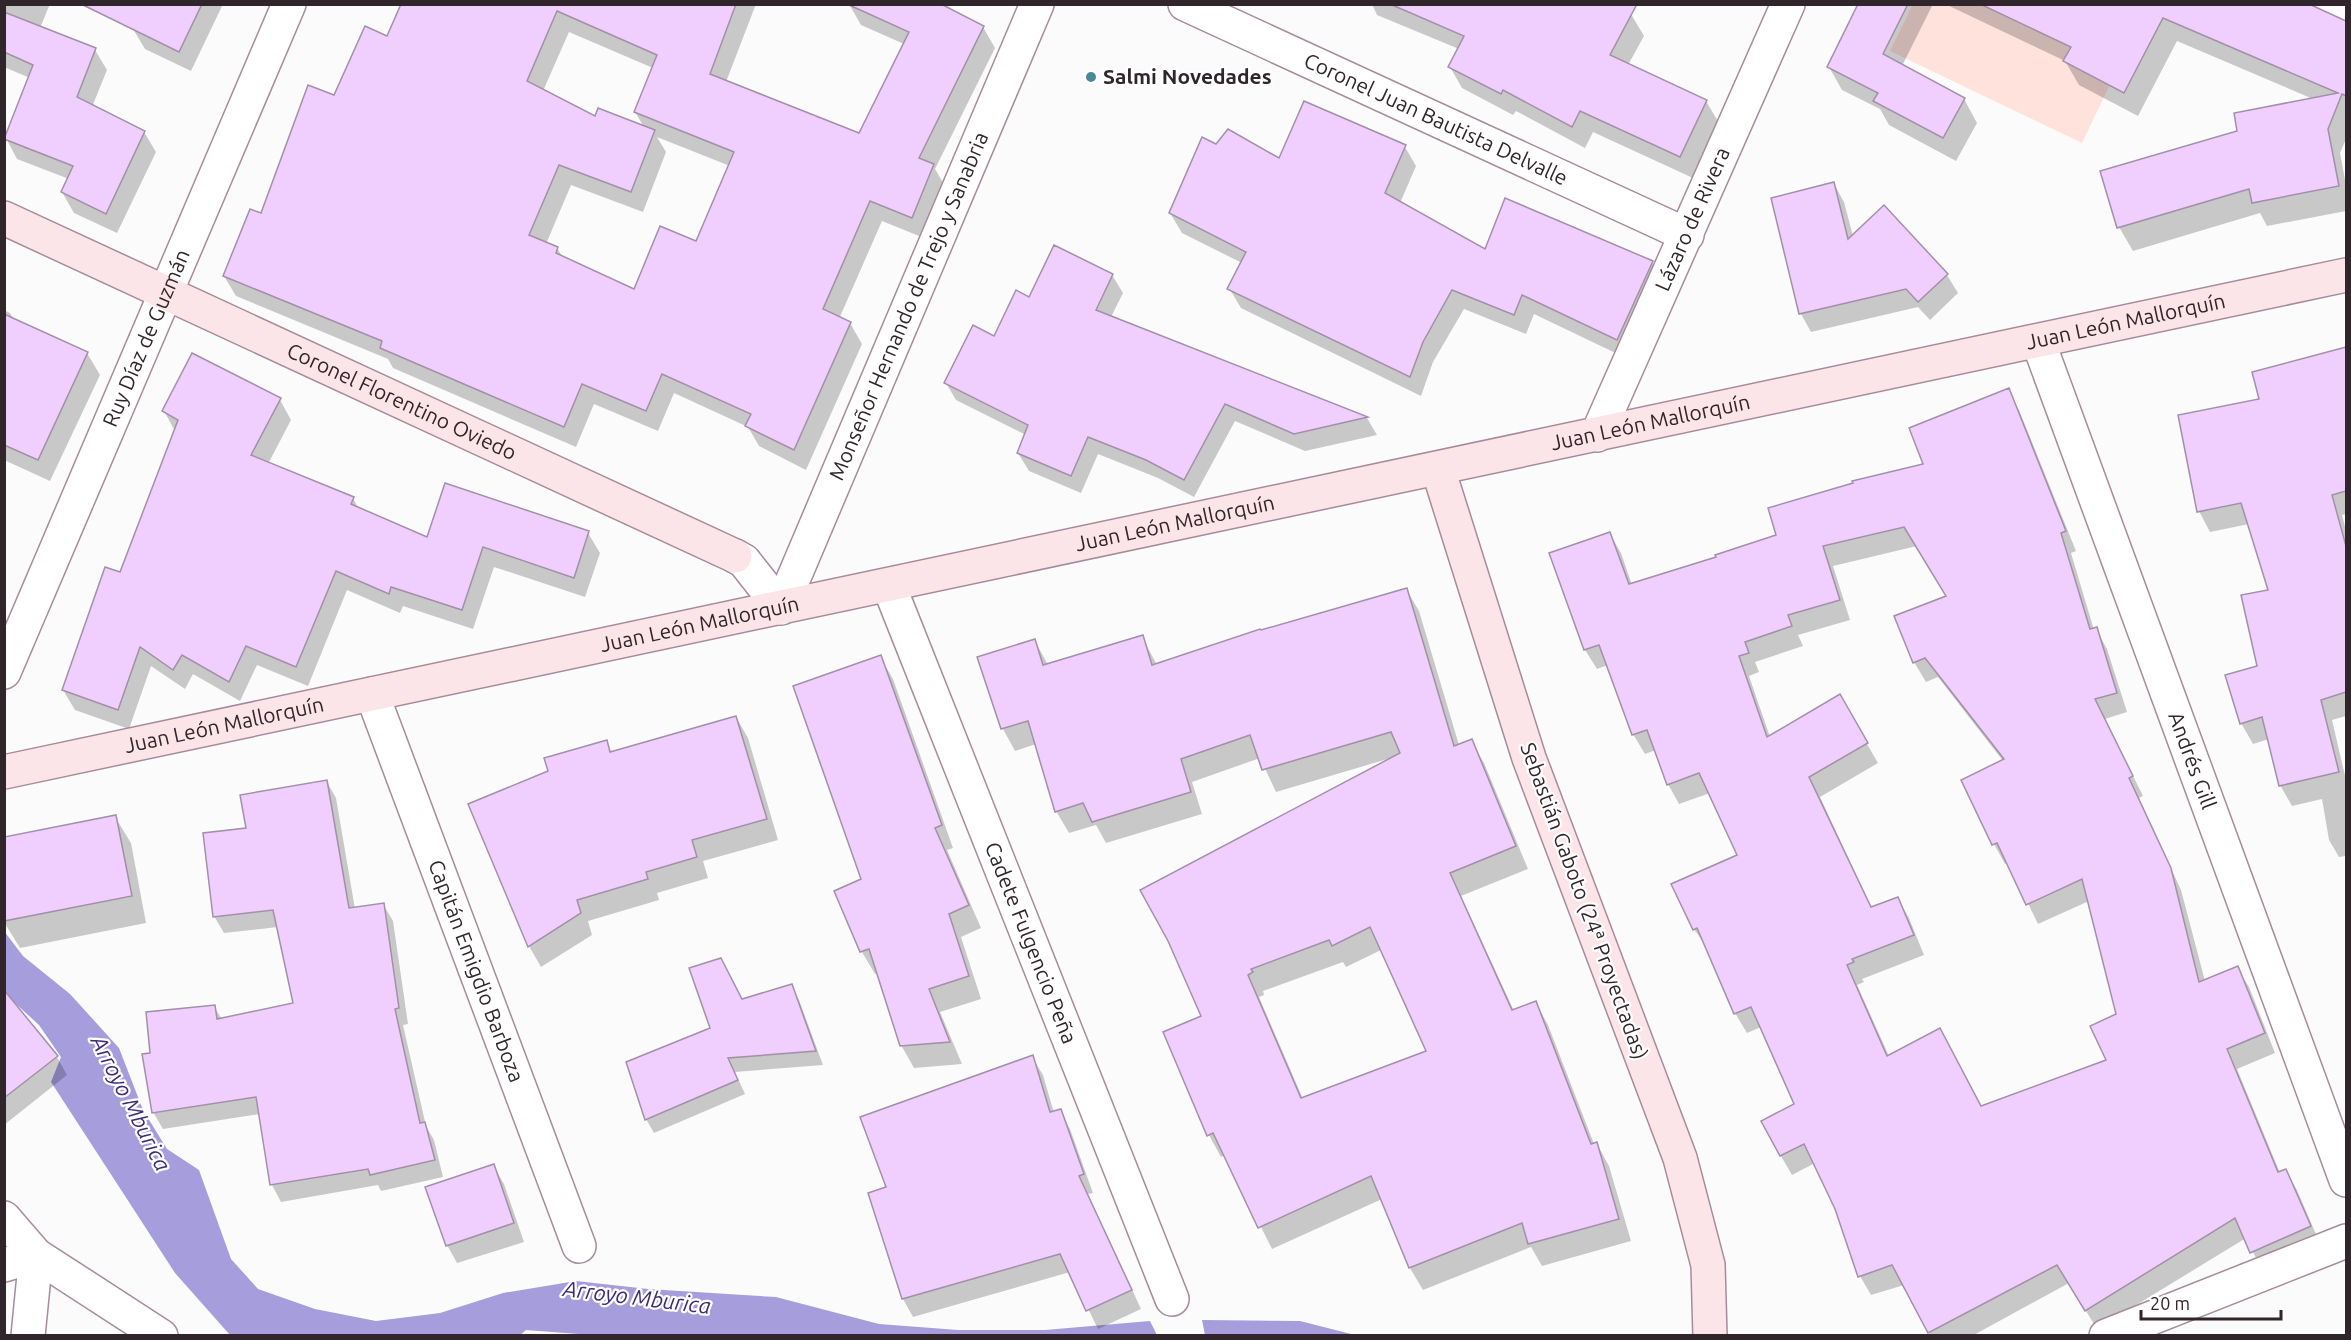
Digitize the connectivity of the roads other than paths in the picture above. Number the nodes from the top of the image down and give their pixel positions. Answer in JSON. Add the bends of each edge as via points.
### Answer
{"nodes":[{"id":1,"x":289,"y":4,"type":"edge"},
{"id":2,"x":1036,"y":4,"type":"edge"},
{"id":3,"x":1185,"y":4,"type":"edge"},
{"id":4,"x":1788,"y":4,"type":"edge"},
{"id":5,"x":4,"y":218,"type":"edge"},
{"id":6,"x":1687,"y":236,"type":"junction"},
{"id":7,"x":2346,"y":274,"type":"edge"},
{"id":8,"x":165,"y":292,"type":"junction"},
{"id":9,"x":2038,"y":341,"type":"junction"},
{"id":10,"x":1597,"y":435,"type":"junction"},
{"id":11,"x":1438,"y":469,"type":"junction"},
{"id":12,"x":889,"y":586,"type":"junction"},
{"id":13,"x":781,"y":608,"type":"junction"},
{"id":14,"x":4,"y":672,"type":"edge"},
{"id":15,"x":372,"y":694,"type":"junction"},
{"id":16,"x":4,"y":772,"type":"edge"},
{"id":17,"x":2346,"y":1180,"type":"edge"},
{"id":18,"x":4,"y":1218,"type":"edge"},
{"id":19,"x":2346,"y":1241,"type":"edge"},
{"id":20,"x":579,"y":1246,"type":"dead end"},
{"id":21,"x":36,"y":1255,"type":"junction"},
{"id":22,"x":4,"y":1265,"type":"edge"},
{"id":23,"x":1172,"y":1299,"type":"dead end"},
{"id":24,"x":28,"y":1335,"type":"edge"},
{"id":25,"x":161,"y":1335,"type":"edge"},
{"id":26,"x":1710,"y":1335,"type":"edge"},
{"id":27,"x":2106,"y":1335,"type":"edge"}],
"edges":[{"from":1,"to":8,"type":"street","name":"Ruy Díaz de Guzmán"},
{"from":2,"to":13,"type":"street","name":"Monseñor Hernando de Trejo y Sanabria"},
{"from":3,"to":6,"type":"street","name":"Coronel Juan Bautista Delvalle"},
{"from":4,"to":6,"type":"street","name":"Lázaro de Rivera"},
{"from":5,"to":8,"type":"street","name":"Coronel Florentino Oviedo"},
{"from":6,"to":10,"type":"street","name":"Lázaro de Rivera"},
{"from":7,"to":9,"type":"street","name":"Juan León Mallorquín"},
{"from":8,"to":13,"type":"street","name":"Coronel Florentino Oviedo","via":[[735,556],[744,561]]},
{"from":8,"to":14,"type":"street","name":"Ruy Díaz de Guzmán"},
{"from":9,"to":10,"type":"street","name":"Juan León Mallorquín"},
{"from":9,"to":17,"type":"street","name":"Andrés Gill"},
{"from":10,"to":11,"type":"street","name":"Juan León Mallorquín"},
{"from":11,"to":12,"type":"street","name":"Juan León Mallorquín"},
{"from":11,"to":26,"type":"street","name":"Sebastián Gaboto (24ª Proyectadas)","via":[[1529,758],[1680,1158],[1708,1265]]},
{"from":12,"to":13,"type":"street","name":"Juan León Mallorquín"},
{"from":12,"to":23,"type":"street","name":"Cadete Fulgencio Peña"},
{"from":13,"to":15,"type":"street","name":"Juan León Mallorquín"},
{"from":15,"to":16,"type":"street","name":"Juan León Mallorquín"},
{"from":15,"to":20,"type":"street","name":"Capitán Emigdio Barboza"},
{"from":18,"to":21,"type":"street"},
{"from":19,"to":27,"type":"street"},
{"from":21,"to":22,"type":"street"},
{"from":21,"to":24,"type":"street"},
{"from":21,"to":25,"type":"street"}]}
